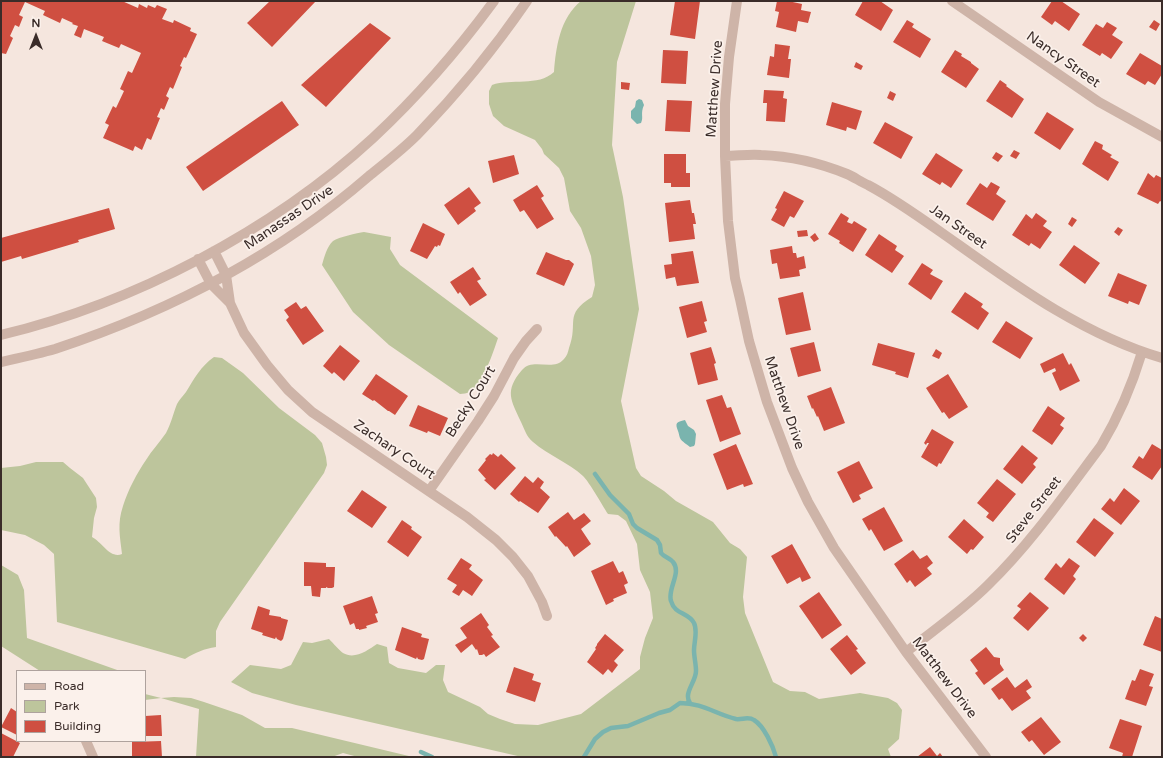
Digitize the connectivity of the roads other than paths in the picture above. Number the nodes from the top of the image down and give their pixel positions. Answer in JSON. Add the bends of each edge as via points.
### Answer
{"nodes":[{"id":1,"x":494,"y":1,"type":"edge"},
{"id":2,"x":527,"y":1,"type":"edge"},
{"id":3,"x":737,"y":1,"type":"edge"},
{"id":4,"x":952,"y":1,"type":"edge"},
{"id":5,"x":1162,"y":137,"type":"edge"},
{"id":6,"x":725,"y":156,"type":"junction"},
{"id":7,"x":214,"y":251,"type":"junction"},
{"id":8,"x":198,"y":260,"type":"junction"},
{"id":9,"x":226,"y":275,"type":"junction"},
{"id":10,"x":211,"y":284,"type":"junction"},
{"id":11,"x":230,"y":304,"type":"junction"},
{"id":12,"x":537,"y":329,"type":"dead end"},
{"id":13,"x":1,"y":335,"type":"edge"},
{"id":14,"x":1142,"y":352,"type":"junction"},
{"id":15,"x":1162,"y":358,"type":"edge"},
{"id":16,"x":1,"y":362,"type":"edge"},
{"id":17,"x":429,"y":491,"type":"junction"},
{"id":18,"x":547,"y":616,"type":"dead end"},
{"id":19,"x":906,"y":652,"type":"junction"},
{"id":20,"x":86,"y":742,"type":"edge"},
{"id":21,"x":93,"y":757,"type":"edge"},
{"id":22,"x":986,"y":757,"type":"edge"}],
"edges":[{"from":1,"to":7,"type":"street","name":"Manassas Drive","via":[[444,63],[373,138],[291,204]]},
{"from":2,"to":9,"type":"street","name":"Manassas Drive","via":[[478,67],[415,136],[346,196],[306,226]]},
{"from":3,"to":6,"type":"street","name":"Matthew Drive","via":[[725,104]]},
{"from":4,"to":5,"type":"street","name":"Nancy Street","via":[[1098,102]]},
{"from":6,"to":14,"type":"street","name":"Jan Street","via":[[780,156],[848,174],[907,208],[1062,315],[1096,333]]},
{"from":6,"to":19,"type":"street","name":"Matthew Drive","via":[[728,221],[735,278],[749,341],[779,436],[825,533]]},
{"from":7,"to":8,"type":"street","name":"Manassas Drive"},
{"from":7,"to":9,"type":"street","name":"Zachary Court"},
{"from":8,"to":10,"type":"street","name":"Zachary Court"},
{"from":8,"to":13,"type":"street","name":"Manassas Drive","via":[[125,294],[30,328]]},
{"from":9,"to":10,"type":"street","name":"Manassas Drive"},
{"from":9,"to":11,"type":"street","name":"Zachary Court"},
{"from":10,"to":11,"type":"street","name":"Zachary Court"},
{"from":10,"to":16,"type":"street","name":"Manassas Drive","via":[[153,312],[97,334],[54,349]]},
{"from":11,"to":17,"type":"street","name":"Zachary Court","via":[[244,333],[288,390],[312,412]]},
{"from":12,"to":17,"type":"street","name":"Becky Court","via":[[514,358],[494,396]]},
{"from":14,"to":15,"type":"street","name":"Jan Street"},
{"from":14,"to":19,"type":"street","name":"Steve Street","via":[[1134,378],[1108,434],[1048,517],[1020,552],[988,585],[961,610]]},
{"from":17,"to":18,"type":"street","name":"Zachary Court","via":[[467,517],[513,557],[528,576]]},
{"from":19,"to":22,"type":"street","name":"Matthew Drive"},
{"from":20,"to":21,"type":"street"}]}
